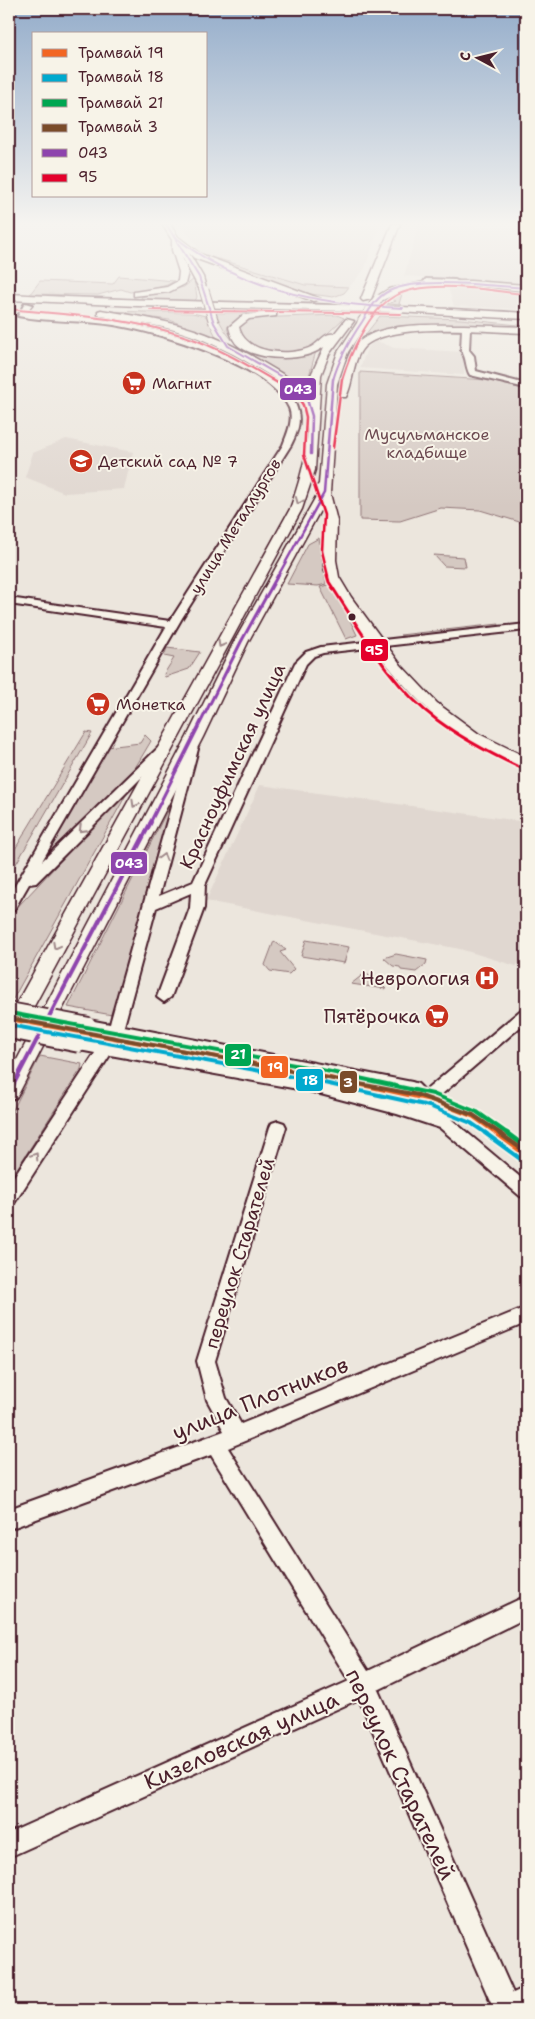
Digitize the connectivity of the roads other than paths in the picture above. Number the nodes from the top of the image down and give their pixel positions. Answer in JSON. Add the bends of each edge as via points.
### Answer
{"nodes":[{"id":1,"x":67,"y":318,"type":"edge"},
{"id":2,"x":132,"y":318,"type":"edge"},
{"id":3,"x":213,"y":318,"type":"edge"},
{"id":4,"x":247,"y":318,"type":"edge"},
{"id":5,"x":351,"y":318,"type":"edge"},
{"id":6,"x":365,"y":318,"type":"edge"},
{"id":7,"x":490,"y":318,"type":"edge"},
{"id":8,"x":349,"y":321,"type":"junction"},
{"id":9,"x":526,"y":321,"type":"edge"},
{"id":10,"x":466,"y":328,"type":"junction"},
{"id":11,"x":526,"y":330,"type":"edge"},
{"id":12,"x":233,"y":350,"type":"junction"},
{"id":13,"x":526,"y":386,"type":"edge"},
{"id":14,"x":312,"y":416,"type":"junction"},
{"id":15,"x":330,"y":418,"type":"junction"},
{"id":16,"x":310,"y":454,"type":"junction"},
{"id":17,"x":324,"y":493,"type":"junction"},
{"id":18,"x":9,"y":601,"type":"edge"},
{"id":19,"x":173,"y":624,"type":"junction"},
{"id":20,"x":526,"y":627,"type":"edge"},
{"id":21,"x":378,"y":644,"type":"junction"},
{"id":22,"x":195,"y":738,"type":"junction"},
{"id":23,"x":167,"y":746,"type":"junction"},
{"id":24,"x":526,"y":763,"type":"edge"},
{"id":25,"x":198,"y":885,"type":"junction"},
{"id":26,"x":16,"y":894,"type":"junction"},
{"id":27,"x":150,"y":904,"type":"junction"},
{"id":28,"x":9,"y":907,"type":"edge"},
{"id":29,"x":164,"y":997,"type":"dead end"},
{"id":30,"x":9,"y":1010,"type":"edge"},
{"id":31,"x":526,"y":1014,"type":"edge"},
{"id":32,"x":114,"y":1030,"type":"junction"},
{"id":33,"x":9,"y":1033,"type":"edge"},
{"id":34,"x":106,"y":1049,"type":"junction"},
{"id":35,"x":9,"y":1093,"type":"edge"},
{"id":36,"x":424,"y":1100,"type":"junction"},
{"id":37,"x":411,"y":1112,"type":"junction"},
{"id":38,"x":446,"y":1124,"type":"junction"},
{"id":39,"x":278,"y":1127,"type":"dead end"},
{"id":40,"x":526,"y":1191,"type":"edge"},
{"id":41,"x":9,"y":1197,"type":"edge"},
{"id":42,"x":526,"y":1314,"type":"edge"},
{"id":43,"x":236,"y":1435,"type":"junction"},
{"id":44,"x":215,"y":1444,"type":"junction"},
{"id":45,"x":9,"y":1519,"type":"edge"},
{"id":46,"x":526,"y":1607,"type":"edge"},
{"id":47,"x":364,"y":1685,"type":"junction"},
{"id":48,"x":9,"y":1844,"type":"edge"},
{"id":49,"x":526,"y":2000,"type":"edge"},
{"id":50,"x":507,"y":2010,"type":"edge"}],
"edges":[{"from":1,"to":19,"type":"street","name":"улица Металлургов","via":[[145,328],[232,360],[280,388],[294,409],[293,431],[286,445]]},
{"from":2,"to":12,"type":"main road","via":[[197,334]]},
{"from":3,"to":12,"type":"main road","bridge":true},
{"from":4,"to":8,"type":"main road","via":[[236,324],[234,332],[244,345],[259,351],[297,353],[320,346]]},
{"from":5,"to":8,"type":"main road"},
{"from":6,"to":15,"type":"main road","bridge":true,"via":[[338,362],[332,384]]},
{"from":7,"to":9,"type":"main road"},
{"from":8,"to":14,"type":"main road","name":"улица Металлургов","via":[[321,361],[316,374]]},
{"from":10,"to":11,"type":"main road"},
{"from":10,"to":13,"type":"street","via":[[465,350],[470,356],[473,373]]},
{"from":10,"to":15,"type":"main road","via":[[394,330],[367,339],[357,351],[337,409]]},
{"from":12,"to":14,"type":"main road","via":[[300,389],[309,403]]},
{"from":14,"to":16,"type":"main road","name":"улица Металлургов"},
{"from":15,"to":17,"type":"main road"},
{"from":16,"to":17,"type":"main road"},
{"from":16,"to":23,"type":"main road","name":"улица Металлургов","one_way":true,"via":[[305,486],[296,509]]},
{"from":17,"to":21,"type":"main road","via":[[330,514],[328,551],[334,579]]},
{"from":17,"to":22,"type":"main road","via":[[241,642]]},
{"from":18,"to":19,"type":"street"},
{"from":19,"to":26,"type":"street","name":"улица Металлургов"},
{"from":20,"to":21,"type":"street","name":"Красноуфимская улица"},
{"from":21,"to":24,"type":"main road","via":[[410,686],[439,715],[479,741]]},
{"from":21,"to":25,"type":"street","name":"Красноуфимская улица","via":[[320,650],[301,663],[244,792]]},
{"from":27,"to":22,"type":"street","one_way":true},
{"from":22,"to":35,"type":"main road"},
{"from":23,"to":26,"type":"street","one_way":true},
{"from":23,"to":33,"type":"main road","name":"улица Металлургов","one_way":true},
{"from":25,"to":27,"type":"street","name":"Красноуфимская улица"},
{"from":25,"to":29,"type":"street","via":[[198,908]]},
{"from":26,"to":28,"type":"street","name":"улица Металлургов"},
{"from":27,"to":32,"type":"street"},
{"from":30,"to":32,"type":"street","bridge":true},
{"from":31,"to":36,"type":"street"},
{"from":32,"to":34,"type":"street"},
{"from":32,"to":36,"type":"street","via":[[412,1088]]},
{"from":33,"to":34,"type":"street","bridge":true},
{"from":34,"to":37,"type":"street","via":[[311,1086]]},
{"from":41,"to":34,"type":"street","one_way":true},
{"from":36,"to":37,"type":"street"},
{"from":36,"to":38,"type":"street"},
{"from":37,"to":38,"type":"street"},
{"from":38,"to":40,"type":"street"},
{"from":39,"to":43,"type":"street","name":"переулок Старателей","via":[[206,1361],[217,1400]]},
{"from":42,"to":43,"type":"street","name":"улица Плотников"},
{"from":43,"to":44,"type":"street","name":"улица Плотников"},
{"from":44,"to":45,"type":"street","name":"улица Плотников"},
{"from":44,"to":47,"type":"street","name":"переулок Старателей"},
{"from":46,"to":47,"type":"street","name":"Кизеловская улица"},
{"from":47,"to":48,"type":"street","name":"Кизеловская улица"},
{"from":47,"to":50,"type":"street","name":"переулок Старателей"},
{"from":49,"to":50,"type":"street"}]}
